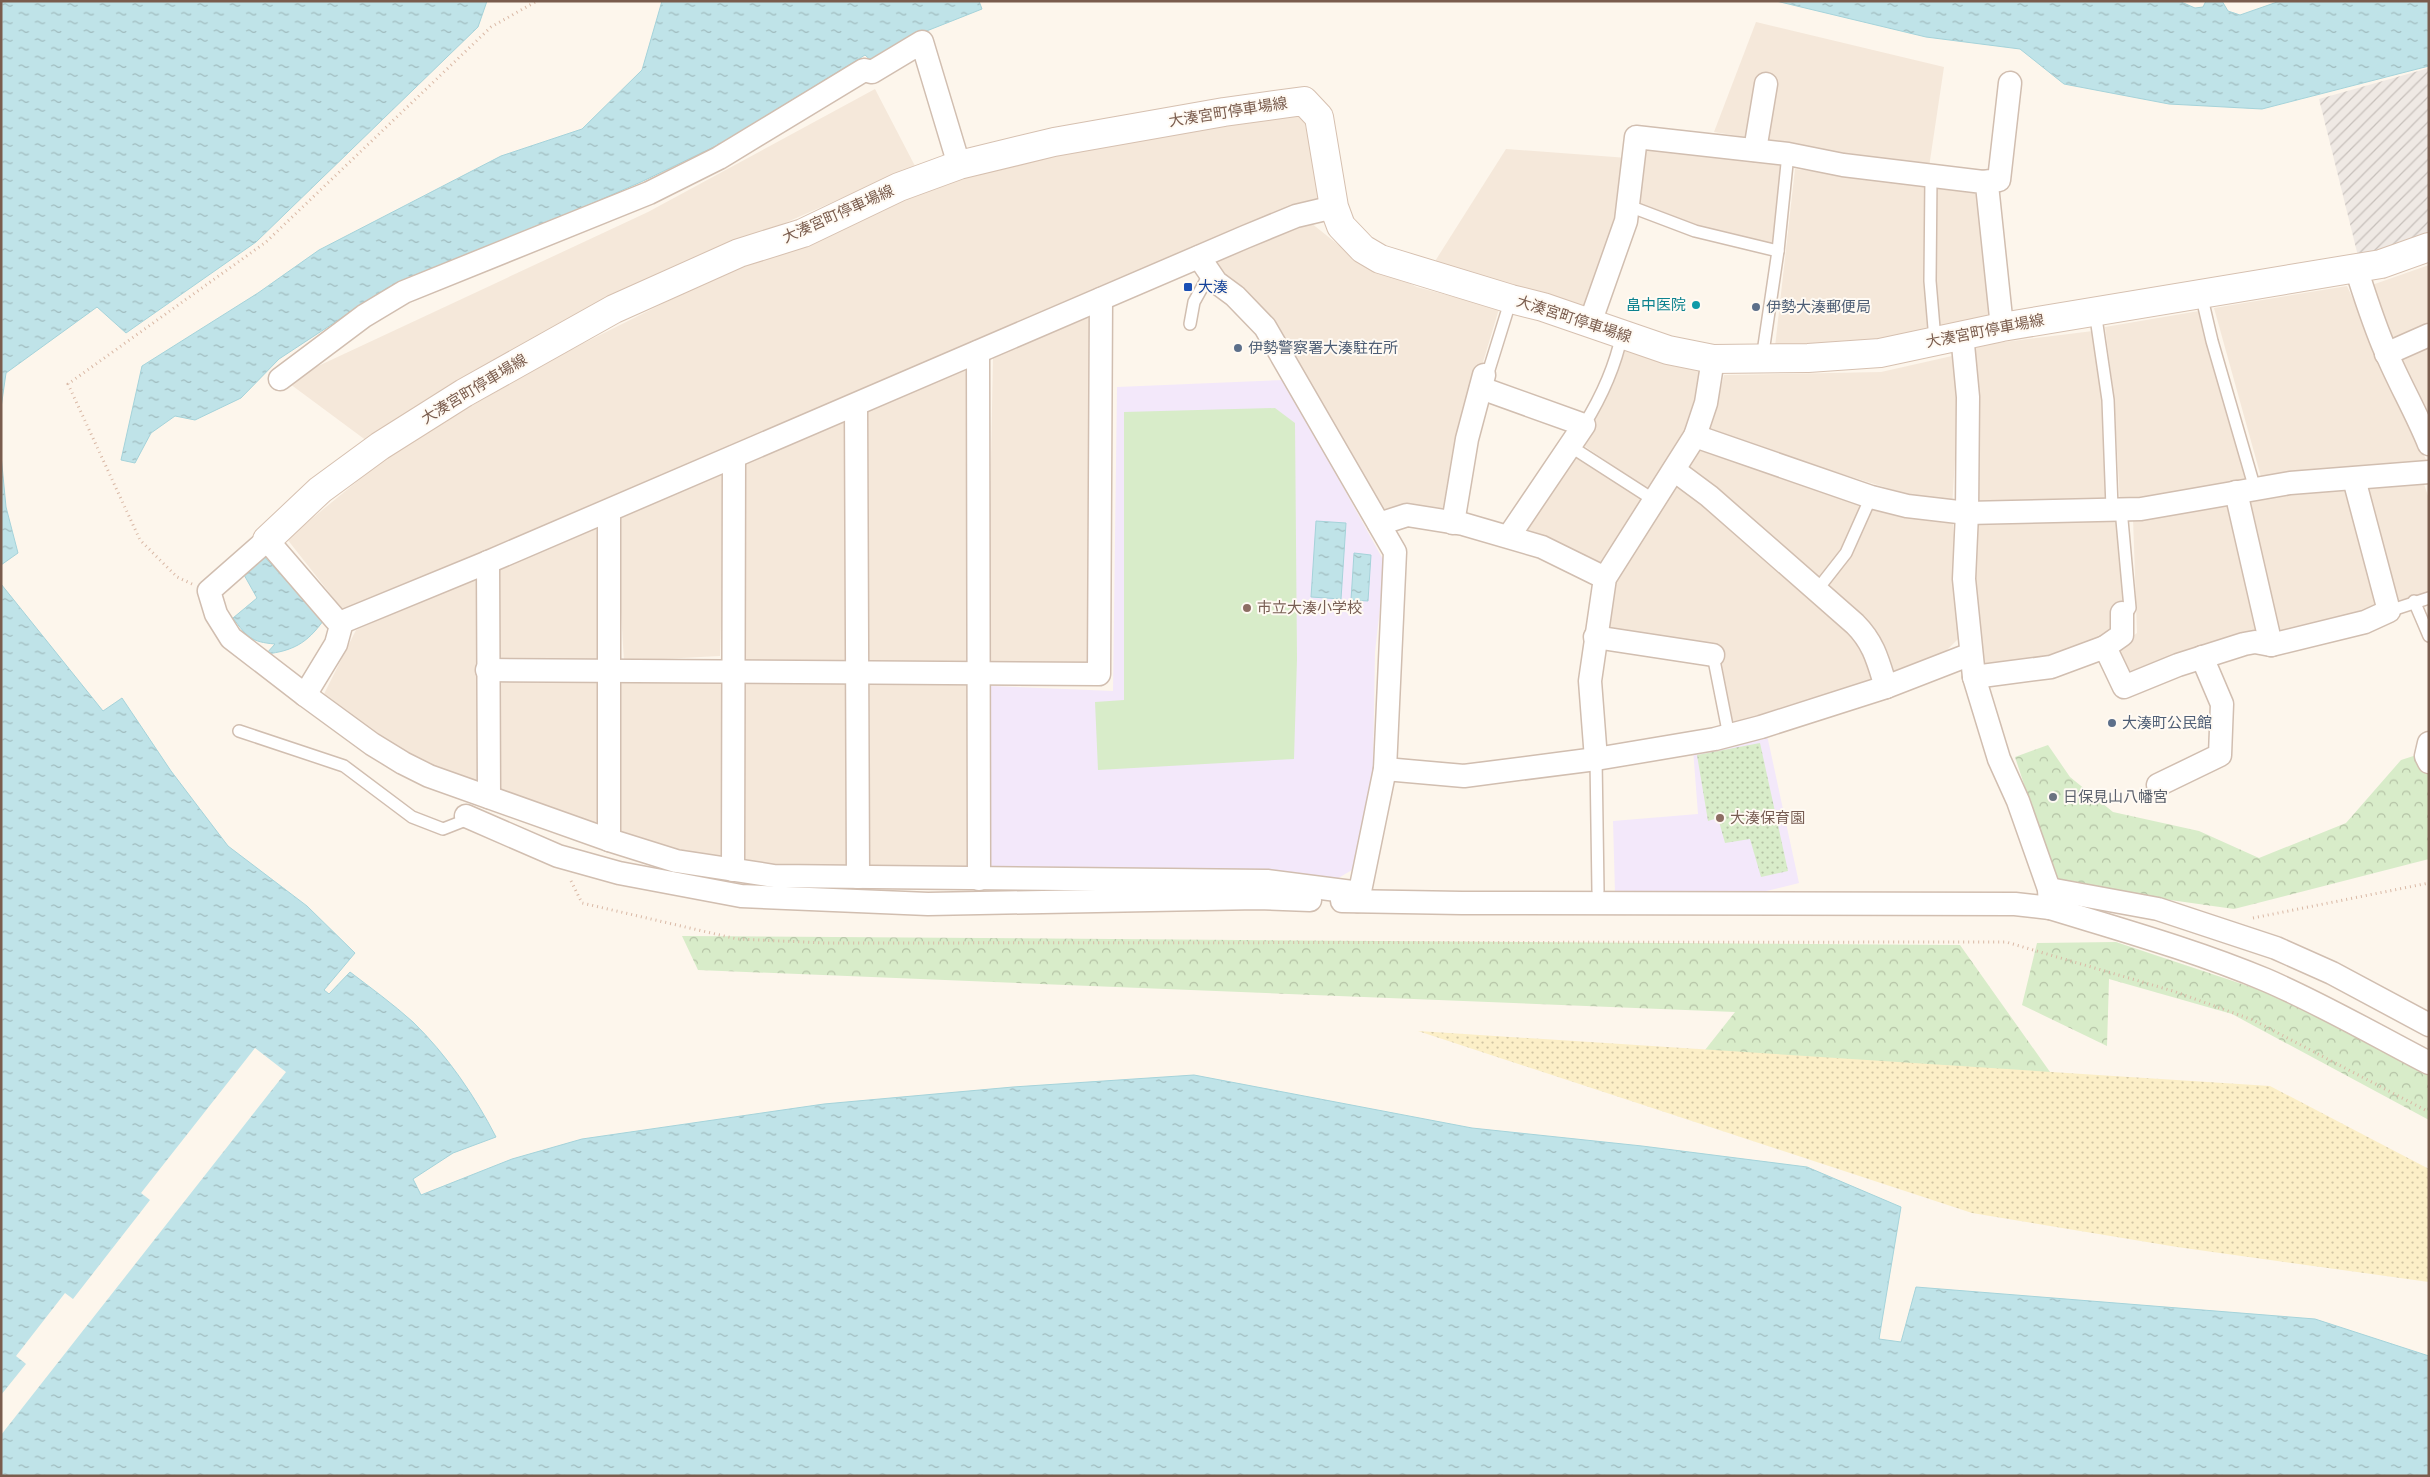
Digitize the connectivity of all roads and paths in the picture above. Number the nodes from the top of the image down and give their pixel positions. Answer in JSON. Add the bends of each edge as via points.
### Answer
{"nodes":[{"id":1,"x":537,"y":1,"type":"edge"},
{"id":2,"x":2010,"y":83,"type":"dead end"},
{"id":3,"x":1766,"y":84,"type":"dead end"},
{"id":4,"x":1755,"y":150,"type":"junction"},
{"id":5,"x":1788,"y":154,"type":"junction"},
{"id":6,"x":959,"y":165,"type":"junction"},
{"id":7,"x":1931,"y":177,"type":"junction"},
{"id":8,"x":1983,"y":182,"type":"junction"},
{"id":9,"x":1630,"y":206,"type":"junction"},
{"id":10,"x":1334,"y":208,"type":"junction"},
{"id":11,"x":2428,"y":250,"type":"edge"},
{"id":12,"x":1778,"y":251,"type":"junction"},
{"id":13,"x":1204,"y":265,"type":"junction"},
{"id":14,"x":2356,"y":268,"type":"junction"},
{"id":15,"x":2201,"y":294,"type":"junction"},
{"id":16,"x":1101,"y":299,"type":"junction"},
{"id":17,"x":1511,"y":299,"type":"junction"},
{"id":18,"x":2095,"y":311,"type":"junction"},
{"id":19,"x":1590,"y":323,"type":"junction"},
{"id":20,"x":1190,"y":324,"type":"dead end"},
{"id":21,"x":2002,"y":327,"type":"junction"},
{"id":22,"x":1622,"y":334,"type":"junction"},
{"id":23,"x":1962,"y":334,"type":"junction"},
{"id":24,"x":2429,"y":336,"type":"edge"},
{"id":25,"x":1935,"y":340,"type":"junction"},
{"id":26,"x":978,"y":352,"type":"junction"},
{"id":27,"x":2386,"y":354,"type":"junction"},
{"id":28,"x":1713,"y":359,"type":"junction"},
{"id":29,"x":1762,"y":359,"type":"junction"},
{"id":30,"x":280,"y":379,"type":"dead end"},
{"id":31,"x":1482,"y":381,"type":"junction"},
{"id":32,"x":856,"y":405,"type":"junction"},
{"id":33,"x":1584,"y":425,"type":"junction"},
{"id":34,"x":1694,"y":436,"type":"junction"},
{"id":35,"x":2429,"y":444,"type":"edge"},
{"id":36,"x":1570,"y":446,"type":"junction"},
{"id":37,"x":734,"y":457,"type":"junction"},
{"id":38,"x":1674,"y":470,"type":"junction"},
{"id":39,"x":2429,"y":472,"type":"edge"},
{"id":40,"x":2354,"y":479,"type":"junction"},
{"id":41,"x":2246,"y":490,"type":"junction"},
{"id":42,"x":1871,"y":497,"type":"junction"},
{"id":43,"x":1654,"y":500,"type":"junction"},
{"id":44,"x":2116,"y":509,"type":"junction"},
{"id":45,"x":609,"y":511,"type":"junction"},
{"id":46,"x":1967,"y":513,"type":"junction"},
{"id":47,"x":1453,"y":523,"type":"junction"},
{"id":48,"x":1379,"y":524,"type":"junction"},
{"id":49,"x":1509,"y":536,"type":"junction"},
{"id":50,"x":267,"y":540,"type":"junction"},
{"id":51,"x":488,"y":562,"type":"junction"},
{"id":52,"x":1604,"y":578,"type":"junction"},
{"id":53,"x":1817,"y":590,"type":"junction"},
{"id":54,"x":209,"y":591,"type":"junction"},
{"id":55,"x":2429,"y":598,"type":"edge"},
{"id":56,"x":2414,"y":601,"type":"junction"},
{"id":57,"x":2389,"y":611,"type":"junction"},
{"id":58,"x":2122,"y":614,"type":"joint"},
{"id":59,"x":342,"y":622,"type":"junction"},
{"id":60,"x":2429,"y":636,"type":"edge"},
{"id":61,"x":1595,"y":637,"type":"junction"},
{"id":62,"x":2271,"y":645,"type":"junction"},
{"id":63,"x":2105,"y":647,"type":"junction"},
{"id":64,"x":1971,"y":654,"type":"junction"},
{"id":65,"x":1713,"y":655,"type":"joint"},
{"id":66,"x":2202,"y":657,"type":"junction"},
{"id":67,"x":487,"y":670,"type":"junction"},
{"id":68,"x":608,"y":671,"type":"junction"},
{"id":69,"x":856,"y":671,"type":"junction"},
{"id":70,"x":732,"y":672,"type":"junction"},
{"id":71,"x":977,"y":672,"type":"junction"},
{"id":72,"x":1974,"y":676,"type":"junction"},
{"id":73,"x":1886,"y":687,"type":"junction"},
{"id":74,"x":304,"y":696,"type":"junction"},
{"id":75,"x":239,"y":731,"type":"dead end"},
{"id":76,"x":1728,"y":736,"type":"junction"},
{"id":77,"x":2429,"y":743,"type":"edge"},
{"id":78,"x":1596,"y":759,"type":"junction"},
{"id":79,"x":2429,"y":762,"type":"edge"},
{"id":80,"x":1385,"y":770,"type":"junction"},
{"id":81,"x":2158,"y":785,"type":"dead end"},
{"id":82,"x":489,"y":797,"type":"junction"},
{"id":83,"x":469,"y":817,"type":"joint"},
{"id":84,"x":609,"y":840,"type":"junction"},
{"id":85,"x":733,"y":870,"type":"junction"},
{"id":86,"x":569,"y":877,"type":"dead end"},
{"id":87,"x":858,"y":877,"type":"junction"},
{"id":88,"x":979,"y":879,"type":"junction"},
{"id":89,"x":2429,"y":883,"type":"edge"},
{"id":90,"x":1598,"y":891,"type":"dead end"},
{"id":91,"x":1359,"y":897,"type":"junction"},
{"id":92,"x":2050,"y":899,"type":"junction"},
{"id":93,"x":2229,"y":932,"type":"junction"},
{"id":94,"x":2429,"y":1026,"type":"edge"},
{"id":95,"x":2429,"y":1063,"type":"edge"},
{"id":96,"x":2429,"y":1112,"type":"edge"}],
"edges":[{"from":1,"to":54,"type":"path","via":[[491,27],[266,242],[68,384],[140,540],[177,578]]},
{"from":2,"to":8,"type":"street","via":[[1999,180]]},
{"from":3,"to":4,"type":"street"},
{"from":4,"to":5,"type":"street"},
{"from":4,"to":9,"type":"street","via":[[1636,137]]},
{"from":5,"to":7,"type":"street"},
{"from":5,"to":12,"type":"lane"},
{"from":6,"to":10,"type":"main road","name":"大湊宮町停車場線","via":[[1054,142],[1304,101],[1319,117]]},
{"from":6,"to":30,"type":"street","via":[[922,42],[872,72],[864,70],[719,158],[648,192],[404,292],[364,316]]},
{"from":6,"to":50,"type":"main road","name":"大湊宮町停車場線","via":[[899,187],[803,233],[740,253],[614,309],[464,393],[380,446],[320,490]]},
{"from":7,"to":8,"type":"street"},
{"from":7,"to":25,"type":"lane","via":[[1930,281]]},
{"from":8,"to":21,"type":"street","via":[[1986,185]]},
{"from":9,"to":12,"type":"lane","via":[[1695,231]]},
{"from":9,"to":19,"type":"street"},
{"from":10,"to":13,"type":"street","via":[[1296,216]]},
{"from":10,"to":17,"type":"main road","name":"大湊宮町停車場線","via":[[1341,226],[1363,249],[1380,259]]},
{"from":11,"to":14,"type":"main road","name":"大湊宮町停車場線"},
{"from":12,"to":29,"type":"lane"},
{"from":13,"to":16,"type":"street"},
{"from":13,"to":20,"type":"lane"},
{"from":13,"to":48,"type":"street","via":[[1216,282],[1236,296],[1265,327]]},
{"from":14,"to":15,"type":"main road","name":"大湊宮町停車場線"},
{"from":14,"to":27,"type":"street"},
{"from":15,"to":18,"type":"main road","name":"大湊宮町停車場線"},
{"from":15,"to":41,"type":"lane"},
{"from":16,"to":26,"type":"street"},
{"from":16,"to":71,"type":"street","via":[[1099,674]]},
{"from":17,"to":19,"type":"main road","name":"大湊宮町停車場線"},
{"from":17,"to":31,"type":"lane","via":[[1488,373]]},
{"from":18,"to":21,"type":"main road","name":"大湊宮町停車場線"},
{"from":18,"to":44,"type":"lane","via":[[2108,400]]},
{"from":19,"to":22,"type":"main road","name":"大湊宮町停車場線"},
{"from":21,"to":23,"type":"main road","name":"大湊宮町停車場線"},
{"from":22,"to":28,"type":"main road","name":"大湊宮町停車場線","via":[[1668,350]]},
{"from":22,"to":33,"type":"lane","via":[[1599,401]]},
{"from":23,"to":25,"type":"main road","name":"大湊宮町停車場線"},
{"from":23,"to":46,"type":"street","via":[[1968,397]]},
{"from":24,"to":27,"type":"street"},
{"from":25,"to":29,"type":"main road","name":"大湊宮町停車場線","via":[[1880,353]]},
{"from":26,"to":32,"type":"street"},
{"from":26,"to":71,"type":"street"},
{"from":27,"to":35,"type":"street"},
{"from":28,"to":29,"type":"main road","name":"大湊宮町停車場線"},
{"from":28,"to":34,"type":"street","via":[[1706,403]]},
{"from":31,"to":33,"type":"street"},
{"from":31,"to":47,"type":"street","via":[[1467,438]]},
{"from":32,"to":37,"type":"street"},
{"from":32,"to":69,"type":"street"},
{"from":33,"to":36,"type":"street"},
{"from":34,"to":38,"type":"street"},
{"from":34,"to":42,"type":"street"},
{"from":36,"to":43,"type":"lane"},
{"from":36,"to":49,"type":"street"},
{"from":37,"to":45,"type":"street"},
{"from":37,"to":70,"type":"street"},
{"from":38,"to":43,"type":"street"},
{"from":38,"to":53,"type":"street","via":[[1709,496]]},
{"from":39,"to":40,"type":"street"},
{"from":40,"to":41,"type":"street","via":[[2290,483]]},
{"from":40,"to":57,"type":"street"},
{"from":41,"to":44,"type":"street","via":[[2165,507]]},
{"from":41,"to":62,"type":"street"},
{"from":42,"to":46,"type":"street","via":[[1908,506]]},
{"from":42,"to":53,"type":"lane","via":[[1846,553]]},
{"from":43,"to":52,"type":"street"},
{"from":44,"to":46,"type":"street"},
{"from":44,"to":58,"type":"lane","via":[[2130,608]]},
{"from":45,"to":51,"type":"street"},
{"from":45,"to":68,"type":"street"},
{"from":46,"to":64,"type":"street","via":[[1964,579]]},
{"from":47,"to":48,"type":"street","via":[[1407,515]]},
{"from":47,"to":49,"type":"street"},
{"from":48,"to":80,"type":"street","via":[[1395,552]]},
{"from":49,"to":52,"type":"street","via":[[1542,547]]},
{"from":50,"to":54,"type":"street"},
{"from":50,"to":59,"type":"street","via":[[336,620]]},
{"from":51,"to":59,"type":"street"},
{"from":51,"to":67,"type":"street"},
{"from":52,"to":61,"type":"street"},
{"from":53,"to":73,"type":"street","via":[[1868,637]]},
{"from":54,"to":74,"type":"street","via":[[216,614],[231,638]]},
{"from":55,"to":56,"type":"lane"},
{"from":56,"to":57,"type":"lane"},
{"from":56,"to":60,"type":"lane"},
{"from":57,"to":62,"type":"street","via":[[2364,622]]},
{"from":58,"to":63,"type":"street","via":[[2122,635]]},
{"from":59,"to":74,"type":"street","via":[[336,644]]},
{"from":61,"to":65,"type":"street"},
{"from":61,"to":78,"type":"street","via":[[1590,681]]},
{"from":62,"to":66,"type":"street","via":[[2255,642]]},
{"from":63,"to":66,"type":"street","via":[[2124,687]]},
{"from":63,"to":72,"type":"street","via":[[2051,667]]},
{"from":64,"to":72,"type":"street"},
{"from":64,"to":73,"type":"street"},
{"from":65,"to":76,"type":"lane"},
{"from":66,"to":81,"type":"street","via":[[2222,704],[2220,755]]},
{"from":67,"to":68,"type":"street"},
{"from":67,"to":82,"type":"street"},
{"from":68,"to":70,"type":"street"},
{"from":68,"to":84,"type":"street"},
{"from":69,"to":70,"type":"street"},
{"from":69,"to":71,"type":"street"},
{"from":69,"to":87,"type":"street"},
{"from":70,"to":85,"type":"street"},
{"from":71,"to":88,"type":"street"},
{"from":72,"to":92,"type":"street","via":[[1999,759],[2018,801]]},
{"from":73,"to":76,"type":"street"},
{"from":74,"to":82,"type":"street","via":[[403,763],[429,776]]},
{"from":75,"to":83,"type":"lane","via":[[344,766],[412,816],[443,829]]},
{"from":76,"to":78,"type":"street"},
{"from":77,"to":79,"type":"street","via":[[2426,756]]},
{"from":78,"to":80,"type":"street","via":[[1464,776]]},
{"from":78,"to":90,"type":"lane"},
{"from":80,"to":91,"type":"street"},
{"from":82,"to":84,"type":"street"},
{"from":83,"to":91,"type":"street","via":[[558,856],[619,873],[741,896],[928,904]]},
{"from":84,"to":85,"type":"street","via":[[676,861]]},
{"from":85,"to":87,"type":"street","via":[[774,876]]},
{"from":86,"to":96,"type":"path","via":[[582,903],[737,939],[824,943],[2006,942],[2173,991],[2253,1020]]},
{"from":87,"to":88,"type":"street"},
{"from":88,"to":91,"type":"street","via":[[1267,881]]},
{"from":89,"to":93,"type":"path","via":[[2255,916]]},
{"from":91,"to":92,"type":"street","via":[[2005,904]]},
{"from":92,"to":93,"type":"street","via":[[2158,909]]},
{"from":92,"to":95,"type":"street","via":[[2266,980]]},
{"from":93,"to":94,"type":"street","via":[[2276,948],[2332,973]]}]}
